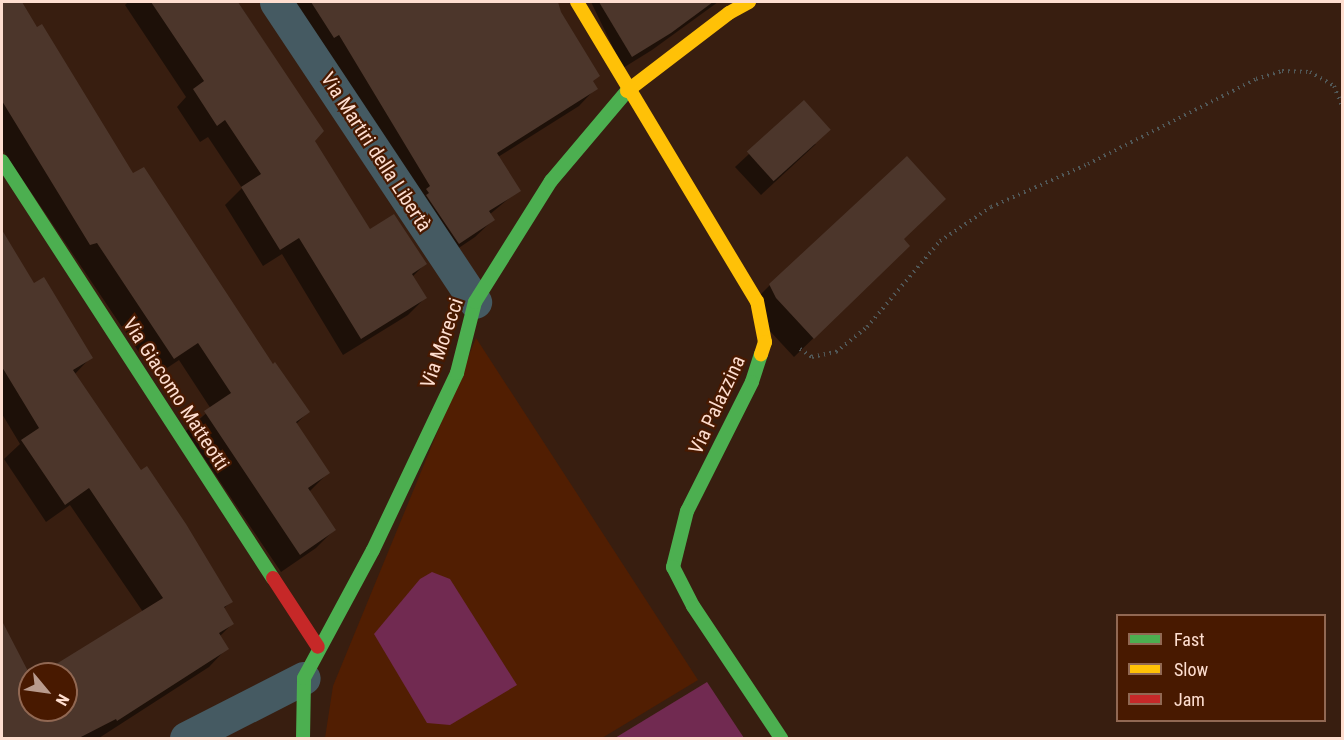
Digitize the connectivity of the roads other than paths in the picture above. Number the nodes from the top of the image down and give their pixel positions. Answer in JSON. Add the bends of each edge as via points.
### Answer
{"nodes":[{"id":1,"x":276,"y":2,"type":"edge"},
{"id":2,"x":577,"y":2,"type":"edge"},
{"id":3,"x":749,"y":2,"type":"edge"},
{"id":4,"x":630,"y":87,"type":"junction"},
{"id":5,"x":2,"y":161,"type":"edge"},
{"id":6,"x":475,"y":302,"type":"junction"},
{"id":7,"x":318,"y":647,"type":"junction"},
{"id":8,"x":304,"y":678,"type":"junction"},
{"id":9,"x":186,"y":738,"type":"edge"},
{"id":10,"x":303,"y":738,"type":"edge"},
{"id":11,"x":781,"y":738,"type":"edge"}],
"edges":[{"from":1,"to":6,"type":"street","name":"Via Martiri della Libertà"},
{"from":2,"to":4,"type":"street","name":"Via Palazzina"},
{"from":3,"to":4,"type":"street","name":"Via Morecci"},
{"from":4,"to":6,"type":"street","name":"Via Morecci","via":[[551,180]]},
{"from":4,"to":11,"type":"street","name":"Via Palazzina","via":[[757,301],[765,342],[752,382],[687,511],[674,567],[693,606]]},
{"from":5,"to":7,"type":"street","name":"Via Giacomo Matteotti"},
{"from":6,"to":7,"type":"street","name":"Via Morecci","via":[[457,373],[373,550]]},
{"from":7,"to":8,"type":"street","name":"Via Morecci"},
{"from":8,"to":9,"type":"street"},
{"from":8,"to":10,"type":"street","name":"Via Morecci"}]}
